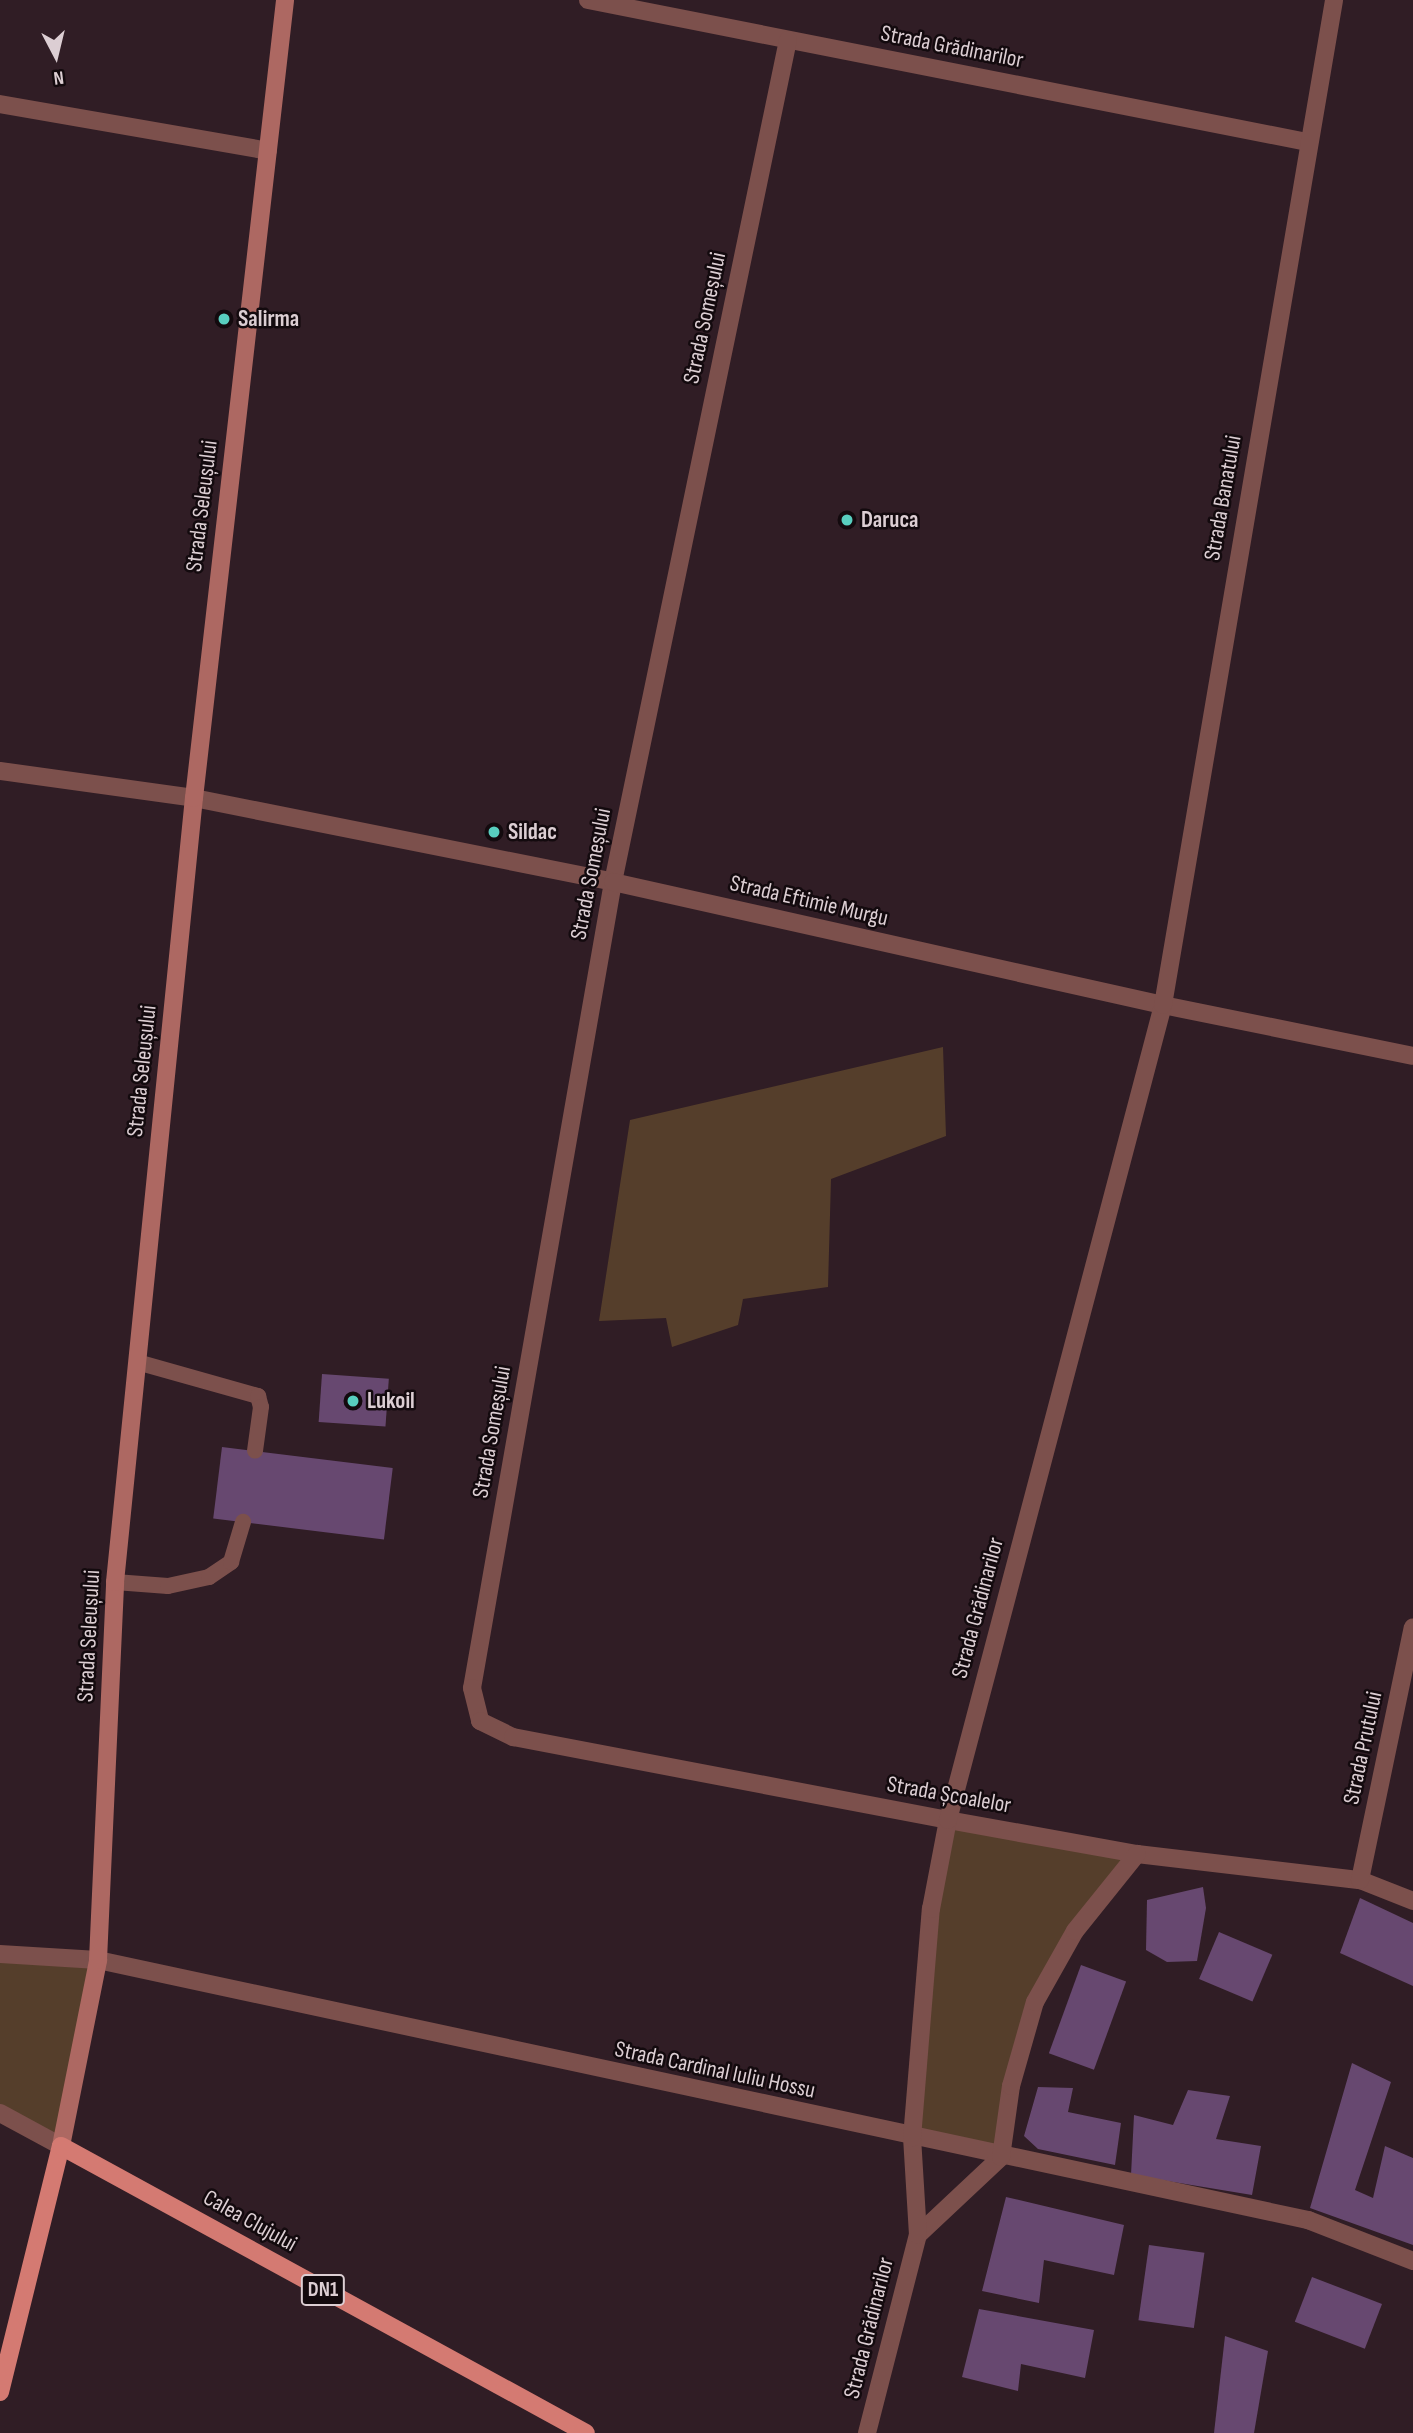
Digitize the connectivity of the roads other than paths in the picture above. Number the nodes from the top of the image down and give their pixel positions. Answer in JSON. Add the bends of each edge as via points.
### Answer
{"nodes":[{"id":1,"x":285,"y":0,"type":"edge"},
{"id":2,"x":588,"y":0,"type":"edge"},
{"id":3,"x":1334,"y":0,"type":"edge"},
{"id":4,"x":788,"y":40,"type":"junction"},
{"id":5,"x":0,"y":104,"type":"edge"},
{"id":6,"x":1307,"y":142,"type":"junction"},
{"id":7,"x":268,"y":151,"type":"junction"},
{"id":8,"x":0,"y":771,"type":"edge"},
{"id":9,"x":194,"y":798,"type":"junction"},
{"id":10,"x":613,"y":882,"type":"junction"},
{"id":11,"x":1163,"y":1006,"type":"junction"},
{"id":12,"x":1413,"y":1056,"type":"edge"},
{"id":13,"x":137,"y":1362,"type":"junction"},
{"id":14,"x":254,"y":1451,"type":"dead end"},
{"id":15,"x":243,"y":1522,"type":"dead end"},
{"id":16,"x":115,"y":1582,"type":"junction"},
{"id":17,"x":1413,"y":1626,"type":"edge"},
{"id":18,"x":480,"y":1721,"type":"joint"},
{"id":19,"x":948,"y":1820,"type":"junction"},
{"id":20,"x":1137,"y":1854,"type":"junction"},
{"id":21,"x":1360,"y":1880,"type":"junction"},
{"id":22,"x":1413,"y":1901,"type":"edge"},
{"id":23,"x":0,"y":1954,"type":"edge"},
{"id":24,"x":98,"y":1960,"type":"junction"},
{"id":25,"x":0,"y":2113,"type":"edge"},
{"id":26,"x":912,"y":2138,"type":"junction"},
{"id":27,"x":61,"y":2146,"type":"junction"},
{"id":28,"x":1001,"y":2157,"type":"junction"},
{"id":29,"x":918,"y":2235,"type":"junction"},
{"id":30,"x":1413,"y":2261,"type":"edge"},
{"id":31,"x":0,"y":2392,"type":"edge"},
{"id":32,"x":586,"y":2433,"type":"edge"},
{"id":33,"x":867,"y":2433,"type":"edge"}],
"edges":[{"from":1,"to":7,"type":"main road","name":"Strada Seleușului"},
{"from":2,"to":4,"type":"street","name":"Strada Grădinarilor"},
{"from":3,"to":6,"type":"street","name":"Strada Banatului"},
{"from":4,"to":6,"type":"street","name":"Strada Grădinarilor"},
{"from":4,"to":10,"type":"street","name":"Strada Someșului"},
{"from":5,"to":7,"type":"street"},
{"from":6,"to":11,"type":"street","name":"Strada Banatului"},
{"from":7,"to":9,"type":"main road","name":"Strada Seleușului"},
{"from":8,"to":9,"type":"street","name":"Strada Eftimie Murgu"},
{"from":9,"to":10,"type":"street","name":"Strada Eftimie Murgu"},
{"from":9,"to":13,"type":"main road","name":"Strada Seleușului"},
{"from":10,"to":11,"type":"street","name":"Strada Eftimie Murgu"},
{"from":10,"to":18,"type":"street","name":"Strada Someșului","via":[[472,1688]]},
{"from":11,"to":12,"type":"street","name":"Strada Eftimie Murgu"},
{"from":11,"to":19,"type":"street","name":"Strada Grădinarilor"},
{"from":13,"to":14,"type":"lane","via":[[258,1396],[261,1408]]},
{"from":13,"to":16,"type":"main road","name":"Strada Seleușului"},
{"from":15,"to":16,"type":"lane","via":[[231,1562],[209,1577],[168,1586]]},
{"from":16,"to":24,"type":"main road","name":"Strada Seleușului"},
{"from":17,"to":21,"type":"street","name":"Strada Prutului"},
{"from":18,"to":19,"type":"street","name":"Strada Școalelor","via":[[513,1737]]},
{"from":19,"to":20,"type":"street","name":"Strada Școalelor"},
{"from":19,"to":26,"type":"street","name":"Strada Grădinarilor","via":[[931,1909]]},
{"from":20,"to":21,"type":"street","name":"Strada Școalelor"},
{"from":20,"to":28,"type":"street","via":[[1075,1931],[1035,2002],[1011,2086]]},
{"from":21,"to":22,"type":"street","name":"Strada Școalelor"},
{"from":23,"to":24,"type":"street","name":"Strada Cardinal Iuliu Hossu"},
{"from":24,"to":26,"type":"street","name":"Strada Cardinal Iuliu Hossu"},
{"from":24,"to":27,"type":"main road","name":"Strada Seleușului"},
{"from":25,"to":27,"type":"street","name":"Calea Clujului"},
{"from":26,"to":28,"type":"street","name":"Strada Cardinal Iuliu Hossu"},
{"from":26,"to":29,"type":"street","name":"Strada Grădinarilor"},
{"from":27,"to":31,"type":"main road"},
{"from":27,"to":32,"type":"main road","name":"Calea Clujului","number":"DN1"},
{"from":28,"to":29,"type":"street","name":"Strada Grădinarilor"},
{"from":28,"to":30,"type":"street","name":"Strada Cardinal Iuliu Hossu","via":[[1308,2220]]},
{"from":29,"to":33,"type":"street","name":"Strada Grădinarilor"}]}
